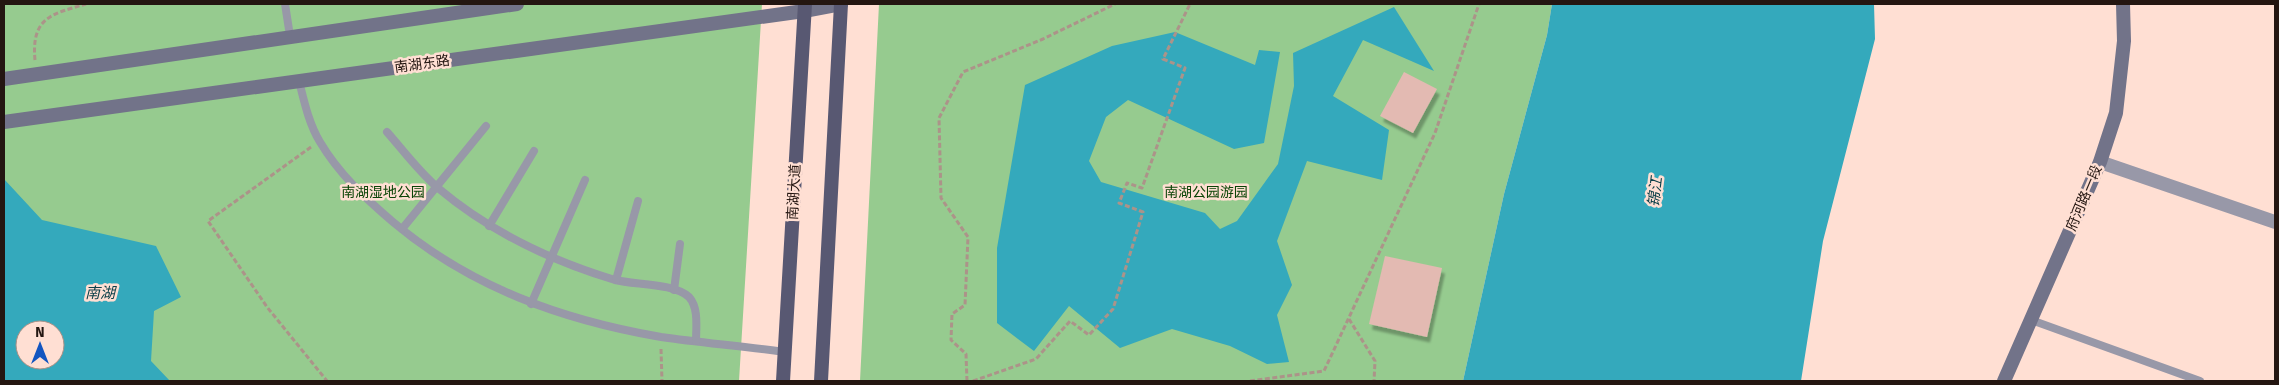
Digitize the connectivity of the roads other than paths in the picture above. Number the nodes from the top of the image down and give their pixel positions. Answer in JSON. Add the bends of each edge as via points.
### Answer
{"nodes":[{"id":1,"x":285,"y":4,"type":"edge"},
{"id":2,"x":517,"y":4,"type":"edge"},
{"id":3,"x":841,"y":4,"type":"edge"},
{"id":4,"x":2123,"y":4,"type":"edge"},
{"id":5,"x":805,"y":8,"type":"edge"},
{"id":6,"x":290,"y":36,"type":"junction"},
{"id":7,"x":6,"y":79,"type":"edge"},
{"id":8,"x":298,"y":81,"type":"junction"},
{"id":9,"x":11,"y":121,"type":"edge"},
{"id":10,"x":486,"y":126,"type":"dead end"},
{"id":11,"x":387,"y":132,"type":"dead end"},
{"id":12,"x":534,"y":151,"type":"dead end"},
{"id":13,"x":2100,"y":162,"type":"junction"},
{"id":14,"x":585,"y":180,"type":"dead end"},
{"id":15,"x":436,"y":187,"type":"junction"},
{"id":16,"x":638,"y":201,"type":"dead end"},
{"id":17,"x":2275,"y":222,"type":"edge"},
{"id":18,"x":489,"y":226,"type":"junction"},
{"id":19,"x":402,"y":229,"type":"junction"},
{"id":20,"x":680,"y":244,"type":"dead end"},
{"id":21,"x":552,"y":257,"type":"junction"},
{"id":22,"x":616,"y":280,"type":"junction"},
{"id":23,"x":674,"y":290,"type":"junction"},
{"id":24,"x":532,"y":304,"type":"junction"},
{"id":25,"x":2031,"y":320,"type":"junction"},
{"id":26,"x":696,"y":341,"type":"junction"},
{"id":27,"x":784,"y":352,"type":"junction"},
{"id":28,"x":783,"y":381,"type":"edge"},
{"id":29,"x":821,"y":381,"type":"edge"},
{"id":30,"x":2004,"y":381,"type":"edge"},
{"id":31,"x":2200,"y":381,"type":"edge"}],
"edges":[{"from":1,"to":6,"type":"lane"},
{"from":2,"to":6,"type":"main road"},
{"from":3,"to":5,"type":"main road","name":"南湖东路"},
{"from":3,"to":29,"type":"main road"},
{"from":4,"to":13,"type":"main road","name":"府河路一段","via":[[2124,41],[2116,113]]},
{"from":5,"to":8,"type":"main road","name":"南湖东路"},
{"from":5,"to":27,"type":"main road","name":"南湖大道"},
{"from":6,"to":7,"type":"main road"},
{"from":8,"to":9,"type":"main road","name":"南湖东路"},
{"from":8,"to":19,"type":"lane","via":[[319,141],[357,192]]},
{"from":10,"to":15,"type":"lane"},
{"from":11,"to":15,"type":"lane"},
{"from":12,"to":18,"type":"lane"},
{"from":13,"to":17,"type":"street"},
{"from":13,"to":25,"type":"main road","name":"府河路一段"},
{"from":14,"to":21,"type":"lane"},
{"from":15,"to":18,"type":"lane"},
{"from":15,"to":19,"type":"lane"},
{"from":16,"to":22,"type":"lane"},
{"from":18,"to":21,"type":"lane"},
{"from":19,"to":24,"type":"lane","via":[[441,259],[491,287]]},
{"from":20,"to":23,"type":"lane"},
{"from":21,"to":22,"type":"lane"},
{"from":21,"to":24,"type":"lane"},
{"from":22,"to":23,"type":"lane"},
{"from":23,"to":26,"type":"lane","via":[[689,298],[695,310]]},
{"from":24,"to":26,"type":"lane","via":[[577,319]]},
{"from":25,"to":30,"type":"main road","name":"府河路一段"},
{"from":25,"to":31,"type":"lane"},
{"from":26,"to":27,"type":"lane"},
{"from":27,"to":28,"type":"main road","name":"南湖大道"}]}
